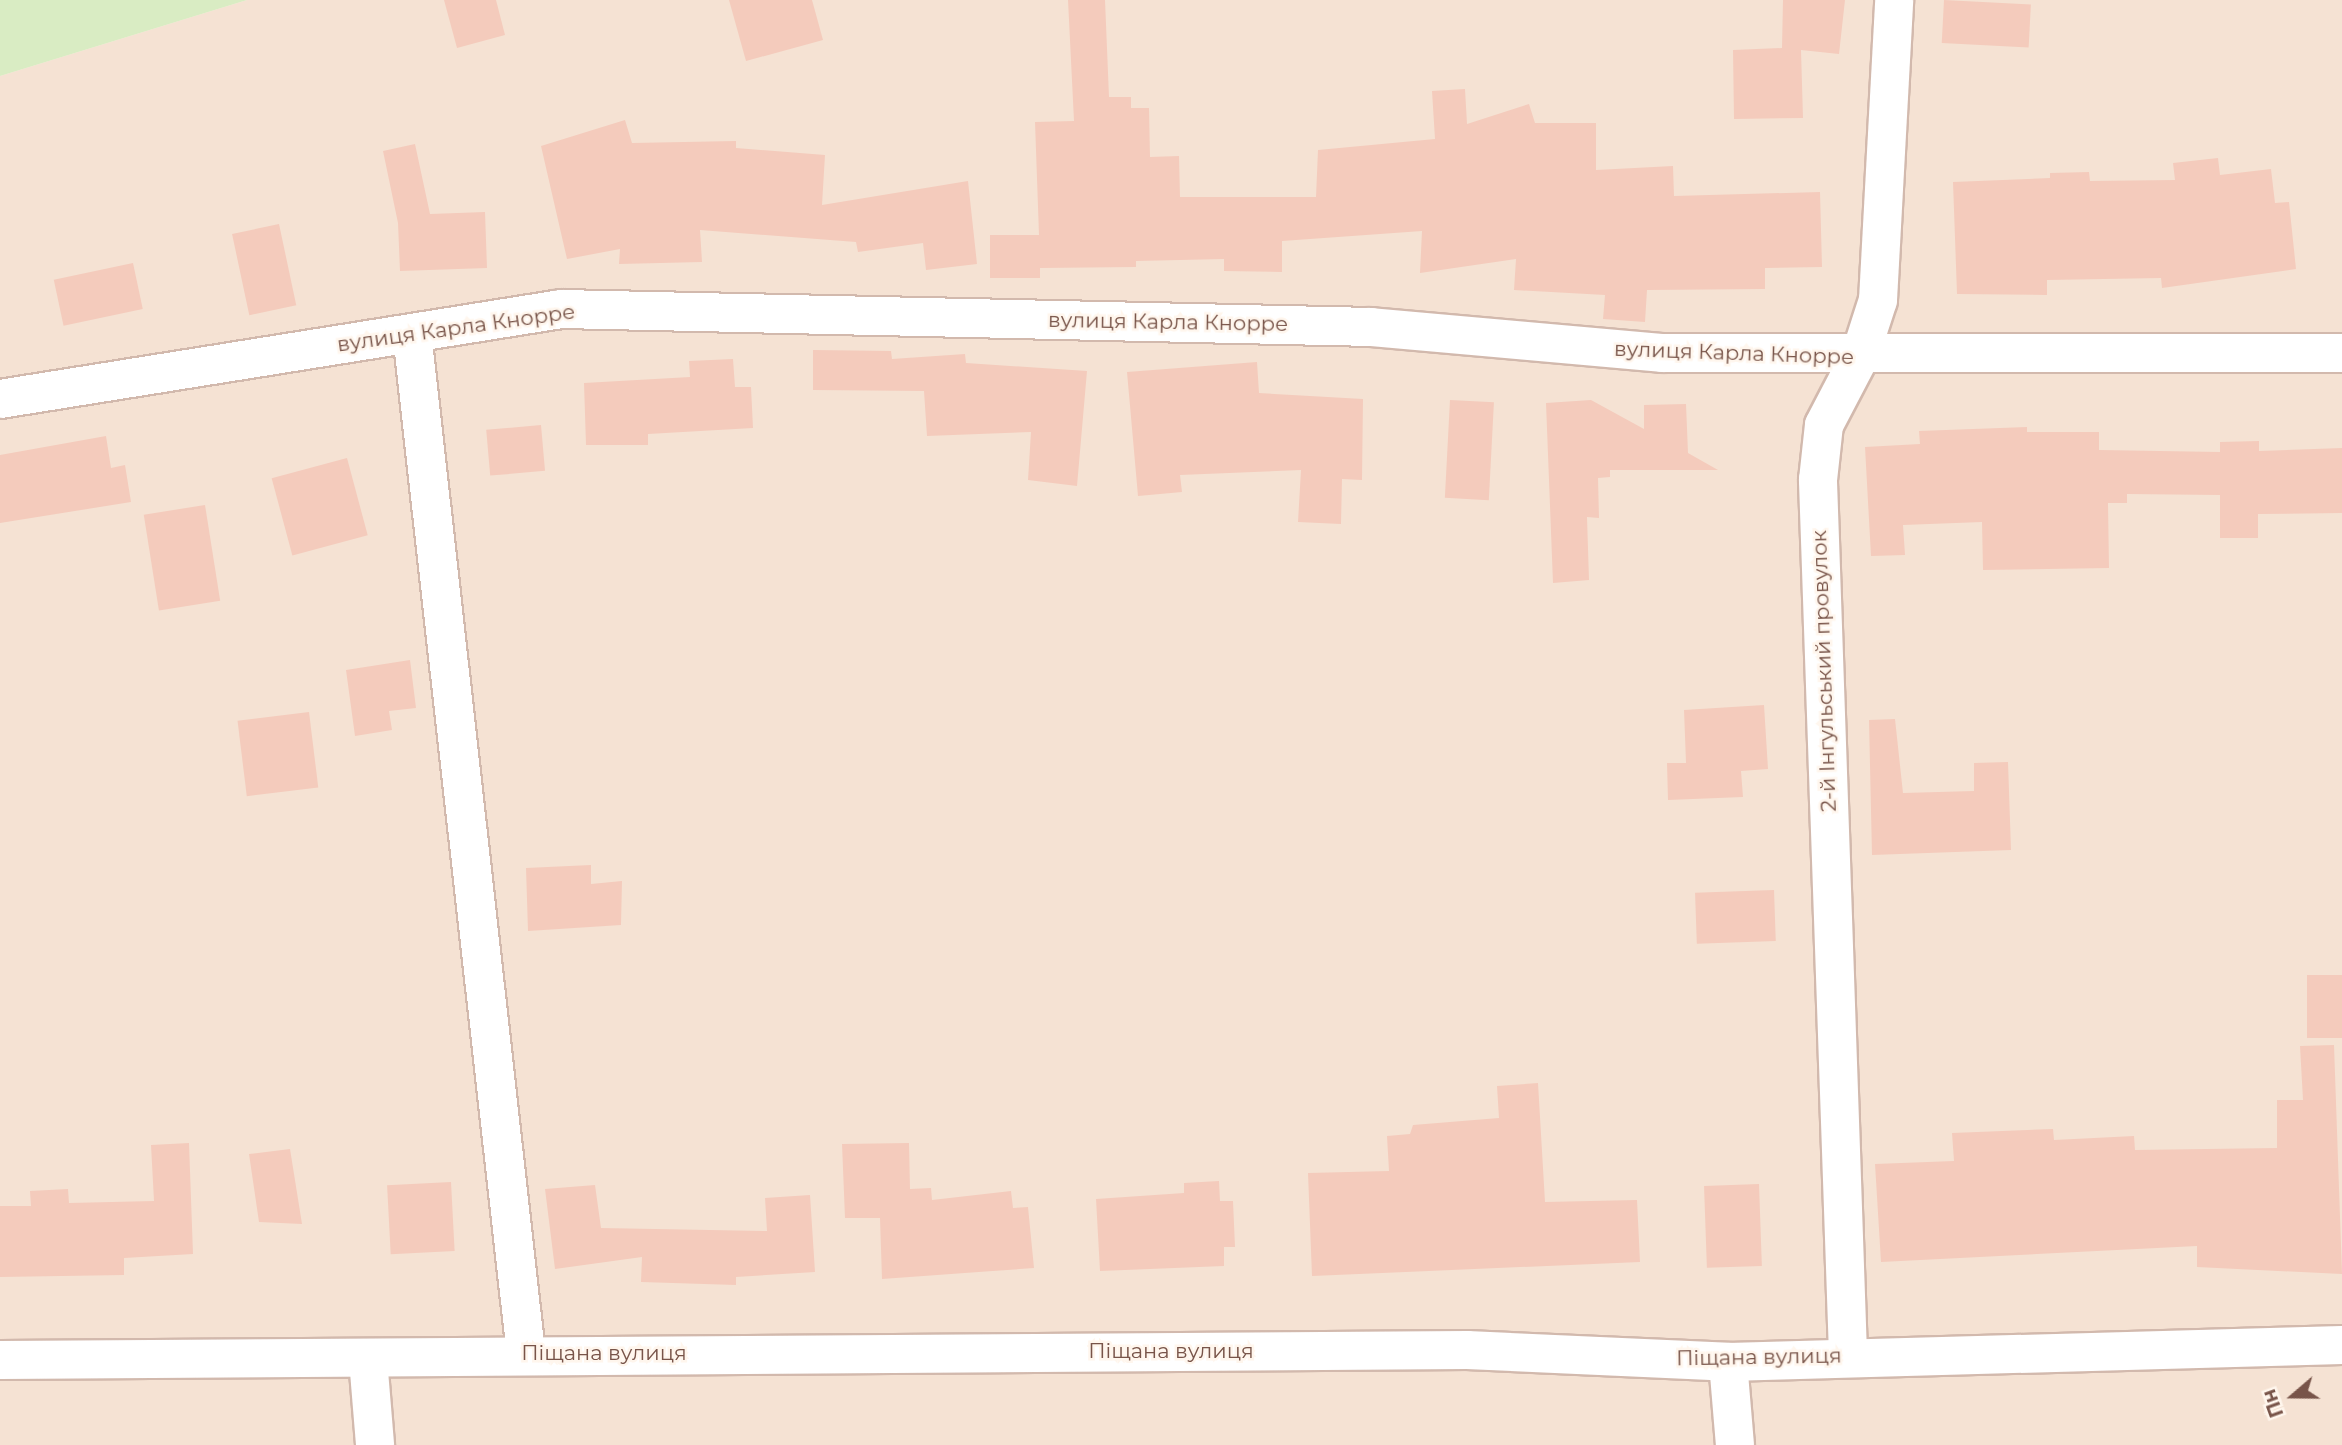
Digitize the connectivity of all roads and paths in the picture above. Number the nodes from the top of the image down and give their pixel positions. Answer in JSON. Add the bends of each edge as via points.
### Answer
{"nodes":[{"id":1,"x":1894,"y":0,"type":"edge"},
{"id":2,"x":412,"y":334,"type":"junction"},
{"id":3,"x":2342,"y":353,"type":"edge"},
{"id":4,"x":1860,"y":356,"type":"junction"},
{"id":5,"x":0,"y":399,"type":"edge"},
{"id":6,"x":2342,"y":1345,"type":"edge"},
{"id":7,"x":526,"y":1353,"type":"junction"},
{"id":8,"x":1848,"y":1354,"type":"junction"},
{"id":9,"x":368,"y":1359,"type":"junction"},
{"id":10,"x":0,"y":1360,"type":"edge"},
{"id":11,"x":1728,"y":1362,"type":"junction"},
{"id":12,"x":375,"y":1445,"type":"edge"},
{"id":13,"x":1735,"y":1445,"type":"edge"}],
"edges":[{"from":1,"to":4,"type":"street","name":"2-й Інгульський провулок","via":[[1878,300]]},
{"from":2,"to":4,"type":"street","name":"вулиця Карла Кнорре","via":[[561,309],[1371,327],[1662,353]]},
{"from":2,"to":5,"type":"street","name":"вулиця Карла Кнорре"},
{"from":2,"to":7,"type":"street"},
{"from":3,"to":4,"type":"street","name":"вулиця Карла Кнорре"},
{"from":4,"to":8,"type":"street","name":"2-й Інгульський провулок","via":[[1824,425],[1818,481]]},
{"from":6,"to":8,"type":"street","name":"Піщана вулиця","via":[[2038,1357]]},
{"from":7,"to":9,"type":"street","name":"Піщана вулиця"},
{"from":7,"to":11,"type":"street","name":"Піщана вулиця","via":[[1467,1349]]},
{"from":8,"to":11,"type":"street","name":"Піщана вулиця"},
{"from":9,"to":10,"type":"street","name":"Піщана вулиця"},
{"from":9,"to":12,"type":"street"},
{"from":11,"to":13,"type":"street"}]}
